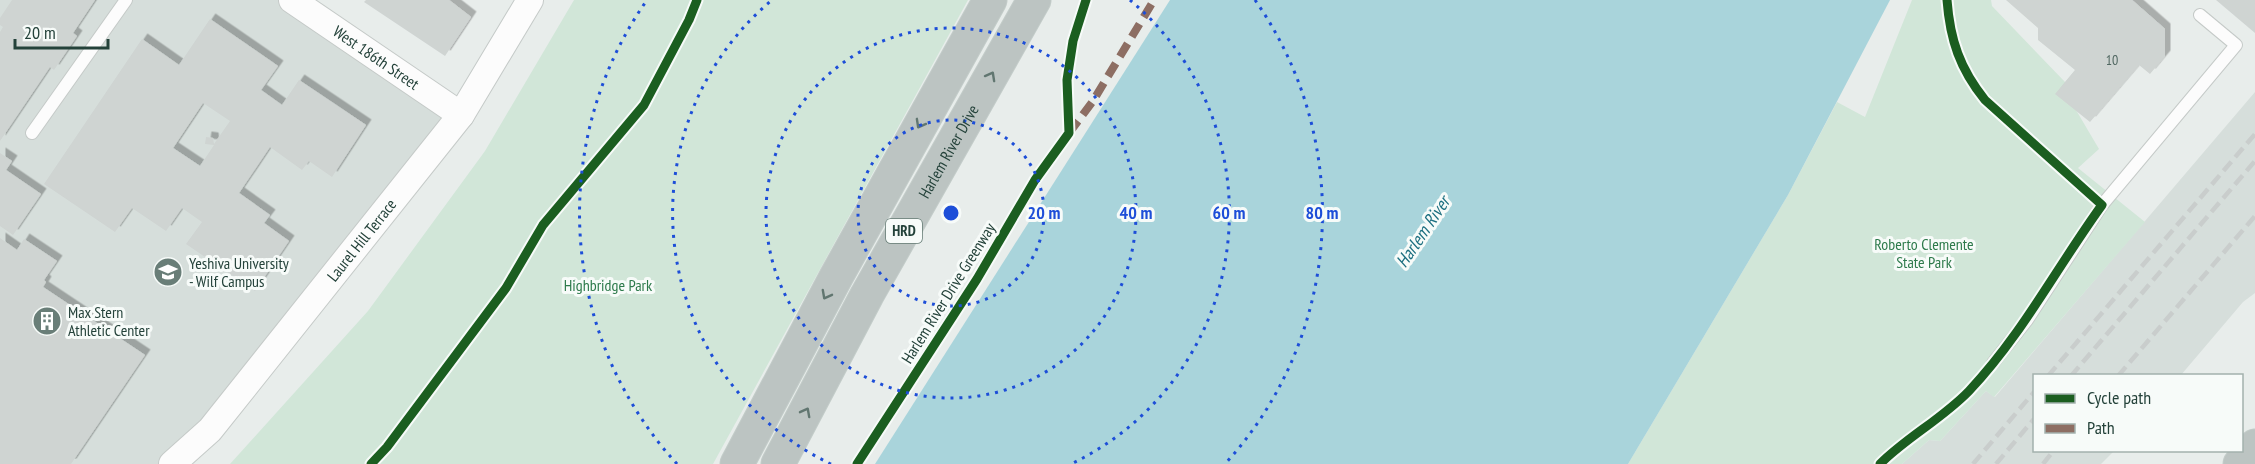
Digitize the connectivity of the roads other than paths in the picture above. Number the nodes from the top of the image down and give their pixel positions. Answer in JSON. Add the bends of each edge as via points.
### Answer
{"nodes":[{"id":1,"x":126,"y":0,"type":"edge"},
{"id":2,"x":292,"y":0,"type":"edge"},
{"id":3,"x":530,"y":0,"type":"edge"},
{"id":4,"x":990,"y":0,"type":"edge"},
{"id":5,"x":1034,"y":0,"type":"edge"},
{"id":6,"x":2200,"y":15,"type":"dead end"},
{"id":7,"x":461,"y":115,"type":"junction"},
{"id":8,"x":32,"y":133,"type":"dead end"},
{"id":9,"x":1994,"y":363,"type":"dead end"},
{"id":10,"x":2255,"y":446,"type":"edge"},
{"id":11,"x":172,"y":464,"type":"edge"},
{"id":12,"x":737,"y":464,"type":"edge"},
{"id":13,"x":778,"y":464,"type":"edge"},
{"id":14,"x":2240,"y":464,"type":"edge"}],
"edges":[{"from":1,"to":8,"type":"lane"},
{"from":2,"to":7,"type":"street","name":"West 186th Street"},
{"from":3,"to":7,"type":"street","name":"Laurel Hill Terrace"},
{"from":4,"to":12,"type":"highway","number":"HRD","one_way":true},
{"from":13,"to":5,"type":"highway","name":"Harlem River Drive","number":"HRD","one_way":true,"via":[[867,295]]},
{"from":6,"to":9,"type":"lane","via":[[2236,45],[2102,204],[2027,320]]},
{"from":7,"to":11,"type":"street","name":"Laurel Hill Terrace","via":[[210,430]]},
{"from":10,"to":14,"type":"highway"}]}
